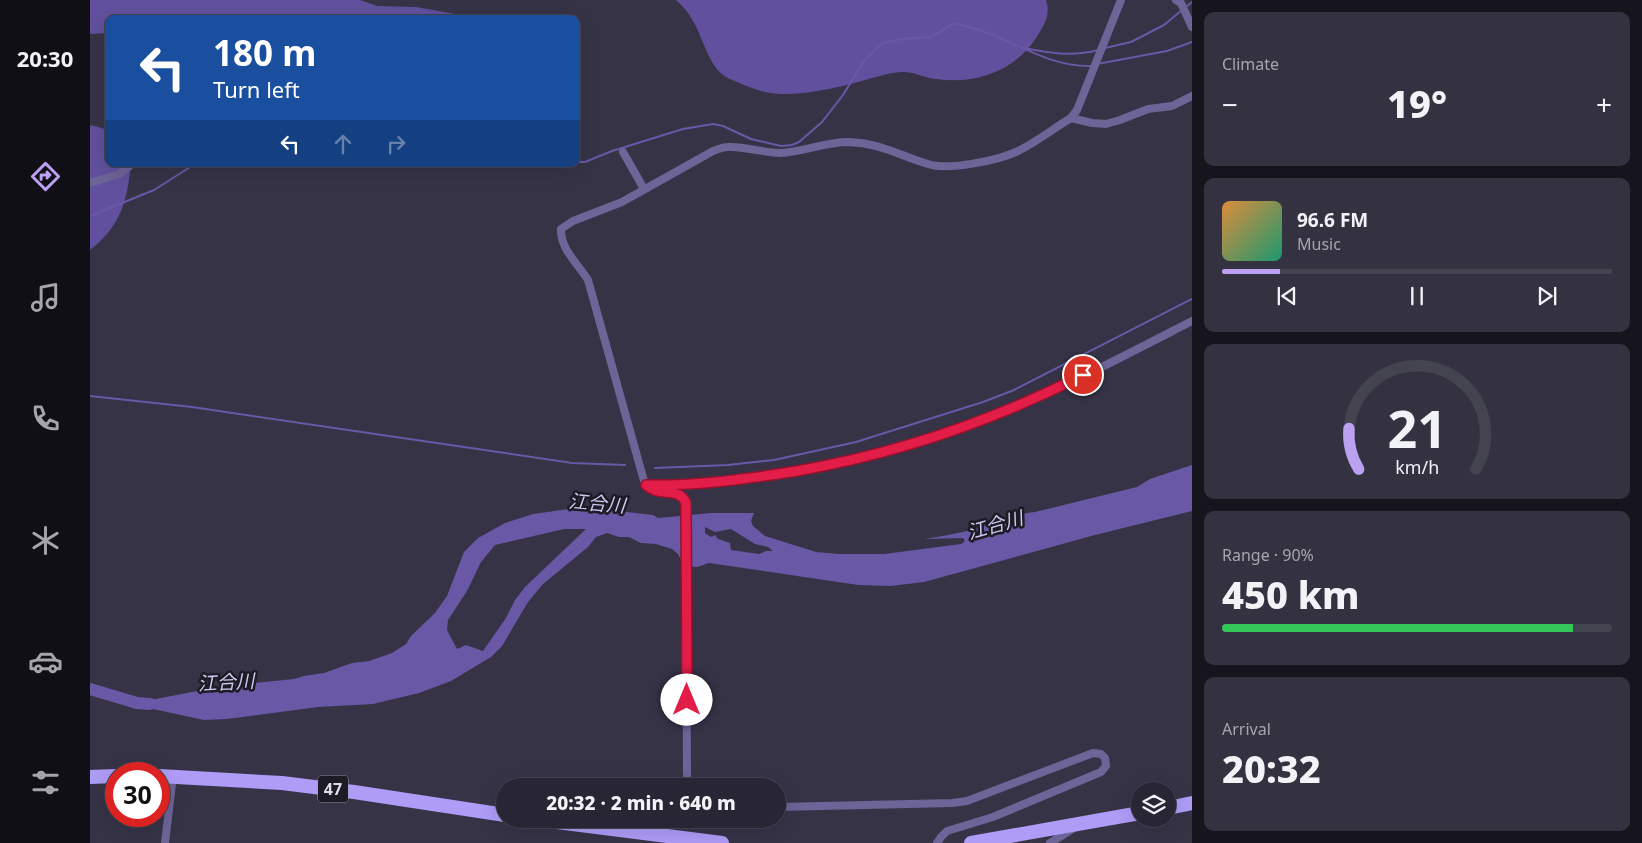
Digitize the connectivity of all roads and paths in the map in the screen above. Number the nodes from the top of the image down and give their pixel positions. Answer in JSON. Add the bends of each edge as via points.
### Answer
{"nodes":[{"id":1,"x":1121,"y":0,"type":"edge"},
{"id":2,"x":1179,"y":2,"type":"edge"},
{"id":3,"x":1192,"y":27,"type":"edge"},
{"id":4,"x":1192,"y":96,"type":"edge"},
{"id":5,"x":1071,"y":118,"type":"junction"},
{"id":6,"x":623,"y":152,"type":"dead end"},
{"id":7,"x":128,"y":167,"type":"edge"},
{"id":8,"x":90,"y":183,"type":"edge"},
{"id":9,"x":644,"y":189,"type":"junction"},
{"id":10,"x":1192,"y":320,"type":"edge"},
{"id":11,"x":646,"y":485,"type":"junction"},
{"id":12,"x":105,"y":776,"type":"edge"},
{"id":13,"x":173,"y":776,"type":"joint"},
{"id":14,"x":90,"y":777,"type":"edge"},
{"id":15,"x":687,"y":778,"type":"edge"},
{"id":16,"x":1192,"y":803,"type":"edge"},
{"id":17,"x":1176,"y":806,"type":"edge"},
{"id":18,"x":786,"y":807,"type":"edge"},
{"id":19,"x":496,"y":814,"type":"edge"},
{"id":20,"x":1131,"y":815,"type":"edge"},
{"id":21,"x":1080,"y":825,"type":"junction"},
{"id":22,"x":604,"y":828,"type":"edge"},
{"id":23,"x":165,"y":843,"type":"edge"},
{"id":24,"x":722,"y":843,"type":"edge"},
{"id":25,"x":937,"y":843,"type":"edge"},
{"id":26,"x":971,"y":843,"type":"edge"},
{"id":27,"x":1050,"y":843,"type":"edge"}],
"edges":[{"from":1,"to":5,"type":"street","via":[[1081,101]]},
{"from":2,"to":3,"type":"street"},
{"from":4,"to":5,"type":"street","via":[[1172,106],[1148,109],[1106,124]]},
{"from":5,"to":9,"type":"street","via":[[1019,151],[950,167],[928,164],[885,147],[857,143],[825,144],[782,153],[728,147],[713,151]]},
{"from":6,"to":9,"type":"street"},
{"from":7,"to":8,"type":"street","via":[[119,174]]},
{"from":9,"to":11,"type":"street","via":[[622,202],[573,221],[561,229],[561,235],[569,255],[588,280]]},
{"from":10,"to":11,"type":"street","via":[[1040,397],[958,430],[901,448],[751,479]]},
{"from":11,"to":15,"type":"street","via":[[657,492],[679,494],[686,503]]},
{"from":12,"to":14,"type":"highway"},
{"from":13,"to":19,"type":"highway","number":"47","via":[[345,790]]},
{"from":13,"to":23,"type":"street"},
{"from":16,"to":17,"type":"highway"},
{"from":18,"to":25,"type":"street","via":[[952,803],[1093,753],[1105,758],[1106,766],[1101,772],[993,817],[947,831]]},
{"from":20,"to":21,"type":"highway"},
{"from":21,"to":26,"type":"highway"},
{"from":21,"to":27,"type":"street"},
{"from":22,"to":24,"type":"highway"}]}
